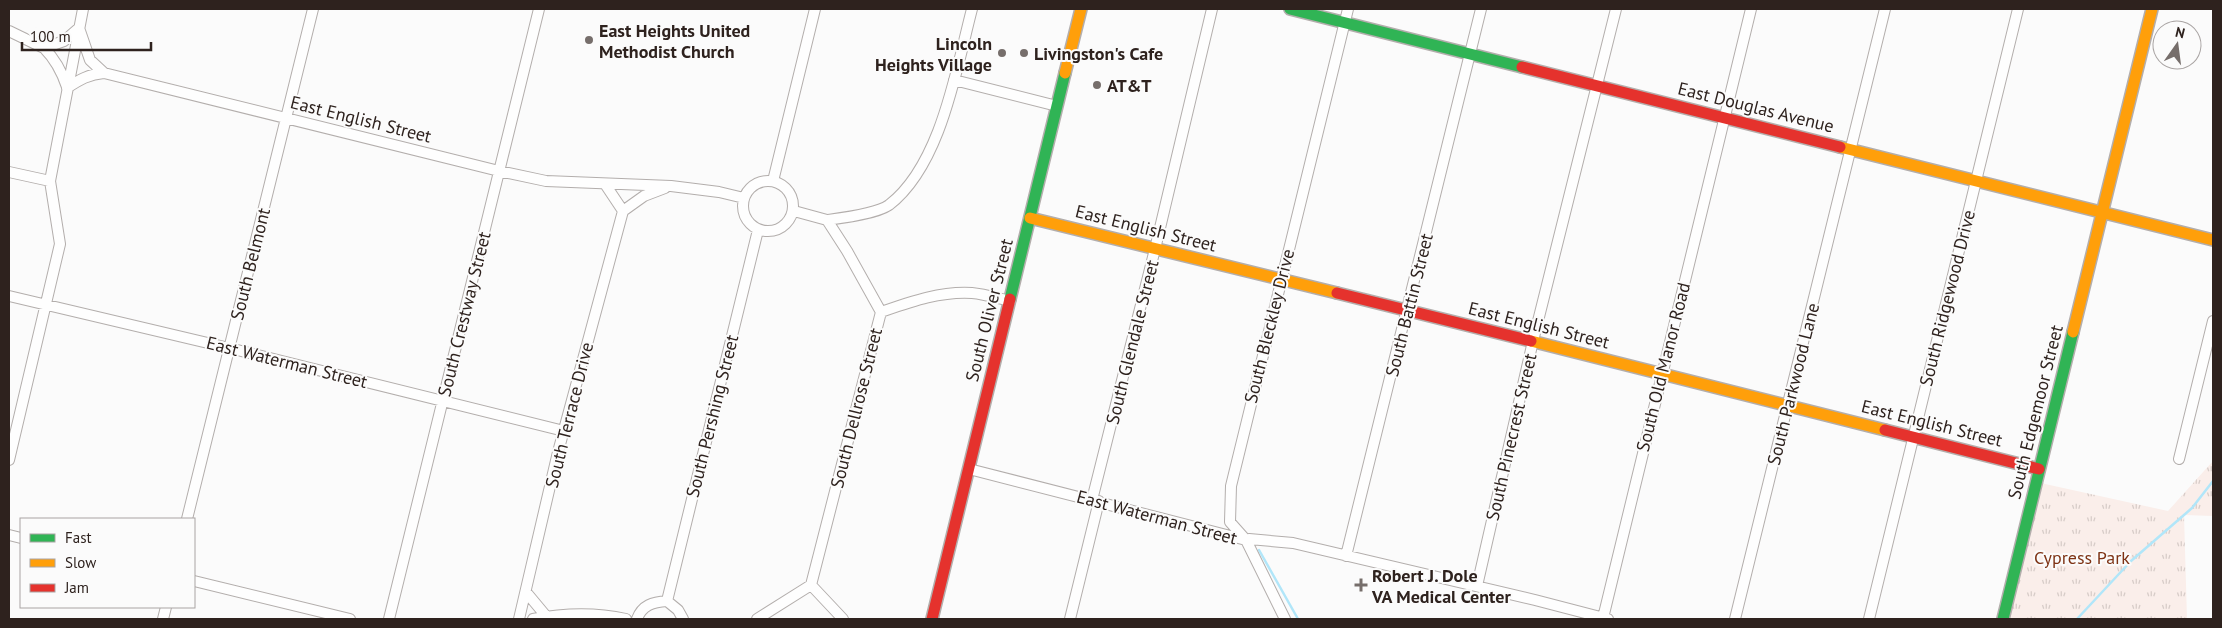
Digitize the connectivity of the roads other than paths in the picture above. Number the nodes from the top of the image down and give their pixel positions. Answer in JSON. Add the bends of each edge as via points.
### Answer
{"nodes":[{"id":1,"x":83,"y":9,"type":"edge"},
{"id":2,"x":313,"y":9,"type":"edge"},
{"id":3,"x":539,"y":9,"type":"edge"},
{"id":4,"x":815,"y":9,"type":"edge"},
{"id":5,"x":972,"y":9,"type":"edge"},
{"id":6,"x":1081,"y":9,"type":"edge"},
{"id":7,"x":1212,"y":9,"type":"edge"},
{"id":8,"x":1290,"y":9,"type":"edge"},
{"id":9,"x":1348,"y":9,"type":"edge"},
{"id":10,"x":1481,"y":9,"type":"edge"},
{"id":11,"x":1616,"y":9,"type":"edge"},
{"id":12,"x":1751,"y":9,"type":"edge"},
{"id":13,"x":1885,"y":9,"type":"edge"},
{"id":14,"x":2018,"y":9,"type":"edge"},
{"id":15,"x":2152,"y":9,"type":"edge"},
{"id":16,"x":1344,"y":22,"type":"junction"},
{"id":17,"x":79,"y":28,"type":"junction"},
{"id":18,"x":9,"y":31,"type":"edge"},
{"id":19,"x":44,"y":48,"type":"junction"},
{"id":20,"x":1469,"y":54,"type":"junction"},
{"id":21,"x":104,"y":73,"type":"junction"},
{"id":22,"x":954,"y":80,"type":"junction"},
{"id":23,"x":1597,"y":85,"type":"junction"},
{"id":24,"x":68,"y":88,"type":"junction"},
{"id":25,"x":1057,"y":106,"type":"junction"},
{"id":26,"x":1724,"y":117,"type":"junction"},
{"id":27,"x":286,"y":118,"type":"junction"},
{"id":28,"x":1850,"y":150,"type":"junction"},
{"id":29,"x":499,"y":171,"type":"junction"},
{"id":30,"x":9,"y":172,"type":"edge"},
{"id":31,"x":50,"y":181,"type":"junction"},
{"id":32,"x":1975,"y":181,"type":"junction"},
{"id":33,"x":773,"y":182,"type":"junction"},
{"id":34,"x":604,"y":184,"type":"junction"},
{"id":35,"x":671,"y":186,"type":"junction"},
{"id":36,"x":744,"y":198,"type":"junction"},
{"id":37,"x":623,"y":211,"type":"junction"},
{"id":38,"x":794,"y":211,"type":"junction"},
{"id":39,"x":2102,"y":212,"type":"junction"},
{"id":40,"x":1030,"y":218,"type":"junction"},
{"id":41,"x":826,"y":220,"type":"junction"},
{"id":42,"x":758,"y":230,"type":"junction"},
{"id":43,"x":2213,"y":240,"type":"edge"},
{"id":44,"x":1155,"y":249,"type":"junction"},
{"id":45,"x":1280,"y":279,"type":"junction"},
{"id":46,"x":9,"y":296,"type":"edge"},
{"id":47,"x":1010,"y":301,"type":"junction"},
{"id":48,"x":46,"y":305,"type":"junction"},
{"id":49,"x":1408,"y":310,"type":"junction"},
{"id":50,"x":881,"y":312,"type":"junction"},
{"id":51,"x":2213,"y":321,"type":"edge"},
{"id":52,"x":1533,"y":342,"type":"junction"},
{"id":53,"x":229,"y":348,"type":"junction"},
{"id":54,"x":1662,"y":373,"type":"junction"},
{"id":55,"x":442,"y":401,"type":"junction"},
{"id":56,"x":1788,"y":405,"type":"junction"},
{"id":57,"x":564,"y":431,"type":"junction"},
{"id":58,"x":1913,"y":436,"type":"junction"},
{"id":59,"x":2179,"y":459,"type":"dead end"},
{"id":60,"x":9,"y":460,"type":"edge"},
{"id":61,"x":969,"y":468,"type":"junction"},
{"id":62,"x":2039,"y":469,"type":"junction"},
{"id":63,"x":1096,"y":500,"type":"junction"},
{"id":64,"x":187,"y":518,"type":"edge"},
{"id":65,"x":1246,"y":540,"type":"junction"},
{"id":66,"x":1346,"y":556,"type":"junction"},
{"id":67,"x":195,"y":581,"type":"edge"},
{"id":68,"x":811,"y":585,"type":"junction"},
{"id":69,"x":1477,"y":586,"type":"junction"},
{"id":70,"x":526,"y":592,"type":"junction"},
{"id":71,"x":667,"y":601,"type":"junction"},
{"id":72,"x":546,"y":616,"type":"junction"},
{"id":73,"x":1606,"y":618,"type":"edge"},
{"id":74,"x":350,"y":619,"type":"edge"},
{"id":75,"x":389,"y":619,"type":"edge"},
{"id":76,"x":519,"y":619,"type":"edge"},
{"id":77,"x":533,"y":619,"type":"edge"},
{"id":78,"x":626,"y":619,"type":"edge"},
{"id":79,"x":637,"y":619,"type":"edge"},
{"id":80,"x":683,"y":619,"type":"edge"},
{"id":81,"x":757,"y":619,"type":"edge"},
{"id":82,"x":843,"y":619,"type":"edge"},
{"id":83,"x":932,"y":619,"type":"edge"},
{"id":84,"x":1070,"y":619,"type":"edge"},
{"id":85,"x":1286,"y":619,"type":"edge"},
{"id":86,"x":1736,"y":619,"type":"edge"},
{"id":87,"x":1869,"y":619,"type":"edge"},
{"id":88,"x":2003,"y":619,"type":"edge"}],
"edges":[{"from":1,"to":17,"type":"street"},
{"from":2,"to":27,"type":"street","name":"South Belmont"},
{"from":3,"to":29,"type":"street","name":"South Crestway Street"},
{"from":4,"to":33,"type":"street"},
{"from":5,"to":22,"type":"street"},
{"from":6,"to":25,"type":"street","name":"South Oliver Street"},
{"from":7,"to":44,"type":"street","name":"South Glendale Street"},
{"from":8,"to":16,"type":"street","name":"East Douglas Avenue"},
{"from":9,"to":16,"type":"street","name":"South Bleckley Drive"},
{"from":10,"to":20,"type":"street","name":"South Battin Street"},
{"from":11,"to":23,"type":"street","name":"South Pinecrest Street"},
{"from":12,"to":26,"type":"street","name":"South Old Manor Road"},
{"from":13,"to":28,"type":"street","name":"South Parkwood Lane"},
{"from":14,"to":32,"type":"street","name":"South Ridgewood Drive"},
{"from":15,"to":39,"type":"street","name":"South Edgemoor Street"},
{"from":16,"to":20,"type":"street","name":"East Douglas Avenue"},
{"from":16,"to":45,"type":"street","name":"South Bleckley Drive"},
{"from":17,"to":19,"type":"street","via":[[64,41]]},
{"from":17,"to":21,"type":"street","via":[[90,60]]},
{"from":17,"to":24,"type":"street"},
{"from":18,"to":19,"type":"street"},
{"from":19,"to":24,"type":"street","via":[[54,58]]},
{"from":20,"to":23,"type":"street","name":"East Douglas Avenue"},
{"from":20,"to":49,"type":"street","name":"South Battin Street"},
{"from":21,"to":24,"type":"street","via":[[94,73]]},
{"from":21,"to":27,"type":"street","name":"East English Street"},
{"from":22,"to":25,"type":"street"},
{"from":22,"to":41,"type":"street","via":[[946,111],[919,173],[888,206],[854,217]]},
{"from":23,"to":26,"type":"street","name":"East Douglas Avenue"},
{"from":23,"to":52,"type":"street","name":"South Pinecrest Street"},
{"from":24,"to":31,"type":"street"},
{"from":25,"to":40,"type":"street","name":"South Oliver Street"},
{"from":26,"to":28,"type":"street","name":"East Douglas Avenue"},
{"from":26,"to":54,"type":"street","name":"South Old Manor Road"},
{"from":27,"to":29,"type":"street","name":"East English Street"},
{"from":27,"to":53,"type":"street","name":"South Belmont"},
{"from":28,"to":32,"type":"street","name":"East Douglas Avenue"},
{"from":28,"to":56,"type":"street","name":"South Parkwood Lane"},
{"from":29,"to":34,"type":"street","name":"East English Street","via":[[546,181]]},
{"from":29,"to":55,"type":"street","name":"South Crestway Street"},
{"from":30,"to":31,"type":"street"},
{"from":31,"to":48,"type":"street","via":[[60,244]]},
{"from":32,"to":39,"type":"street","name":"East Douglas Avenue"},
{"from":32,"to":58,"type":"street","name":"South Ridgewood Drive"},
{"from":33,"to":36,"type":"street","via":[[756,183]]},
{"from":33,"to":38,"type":"street","via":[[791,194]]},
{"from":34,"to":35,"type":"street","name":"East English Street"},
{"from":34,"to":37,"type":"street"},
{"from":35,"to":36,"type":"street","name":"East English Street"},
{"from":35,"to":37,"type":"street","via":[[644,196]]},
{"from":36,"to":42,"type":"street","via":[[744,216]]},
{"from":37,"to":57,"type":"street","name":"South Terrace Drive"},
{"from":38,"to":41,"type":"street"},
{"from":38,"to":42,"type":"street","via":[[780,229],[771,232]]},
{"from":39,"to":43,"type":"street","name":"East Douglas Avenue"},
{"from":39,"to":62,"type":"street","name":"South Edgemoor Street"},
{"from":40,"to":44,"type":"street","name":"East English Street"},
{"from":40,"to":47,"type":"street","name":"South Oliver Street"},
{"from":41,"to":50,"type":"street","name":"South Dellrose Street"},
{"from":42,"to":71,"type":"street","name":"South Pershing Street"},
{"from":44,"to":45,"type":"street","name":"East English Street"},
{"from":44,"to":63,"type":"street","name":"South Glendale Street"},
{"from":45,"to":49,"type":"street","name":"East English Street"},
{"from":45,"to":65,"type":"street","name":"South Bleckley Drive","via":[[1231,486],[1230,522]]},
{"from":46,"to":48,"type":"street","name":"East Waterman Street"},
{"from":47,"to":50,"type":"street","via":[[972,293],[946,294]]},
{"from":47,"to":61,"type":"street","name":"South Oliver Street"},
{"from":48,"to":53,"type":"street","name":"East Waterman Street"},
{"from":48,"to":60,"type":"street"},
{"from":49,"to":52,"type":"street","name":"East English Street"},
{"from":49,"to":66,"type":"street","name":"South Battin Street"},
{"from":50,"to":68,"type":"street","name":"South Dellrose Street"},
{"from":51,"to":59,"type":"street"},
{"from":52,"to":54,"type":"street","name":"East English Street"},
{"from":52,"to":69,"type":"street","name":"South Pinecrest Street"},
{"from":53,"to":55,"type":"street","name":"East Waterman Street"},
{"from":53,"to":64,"type":"street","name":"South Belmont"},
{"from":54,"to":56,"type":"street","name":"East English Street"},
{"from":54,"to":73,"type":"street","name":"South Old Manor Road"},
{"from":55,"to":57,"type":"street","name":"East Waterman Street"},
{"from":55,"to":75,"type":"street","name":"South Crestway Street"},
{"from":56,"to":58,"type":"street","name":"East English Street"},
{"from":56,"to":86,"type":"street","name":"South Parkwood Lane"},
{"from":57,"to":70,"type":"street","name":"South Terrace Drive"},
{"from":58,"to":62,"type":"street","name":"East English Street"},
{"from":58,"to":87,"type":"street","name":"South Ridgewood Drive"},
{"from":61,"to":63,"type":"street","name":"East Waterman Street"},
{"from":61,"to":83,"type":"street","name":"South Oliver Street"},
{"from":62,"to":88,"type":"street","name":"South Edgemoor Street"},
{"from":63,"to":65,"type":"street","name":"East Waterman Street"},
{"from":63,"to":84,"type":"street","name":"South Glendale Street"},
{"from":65,"to":66,"type":"street","name":"East Waterman Street","via":[[1293,543]]},
{"from":65,"to":85,"type":"street","name":"South Bleckley Drive"},
{"from":66,"to":69,"type":"street","name":"East Waterman Street"},
{"from":67,"to":74,"type":"street"},
{"from":68,"to":81,"type":"street"},
{"from":68,"to":82,"type":"street"},
{"from":69,"to":73,"type":"street","name":"East Waterman Street"},
{"from":70,"to":72,"type":"street"},
{"from":70,"to":76,"type":"street","name":"South Terrace Drive"},
{"from":71,"to":79,"type":"street","via":[[644,607]]},
{"from":71,"to":80,"type":"street"},
{"from":72,"to":77,"type":"street"},
{"from":72,"to":78,"type":"street","via":[[606,614]]}]}
